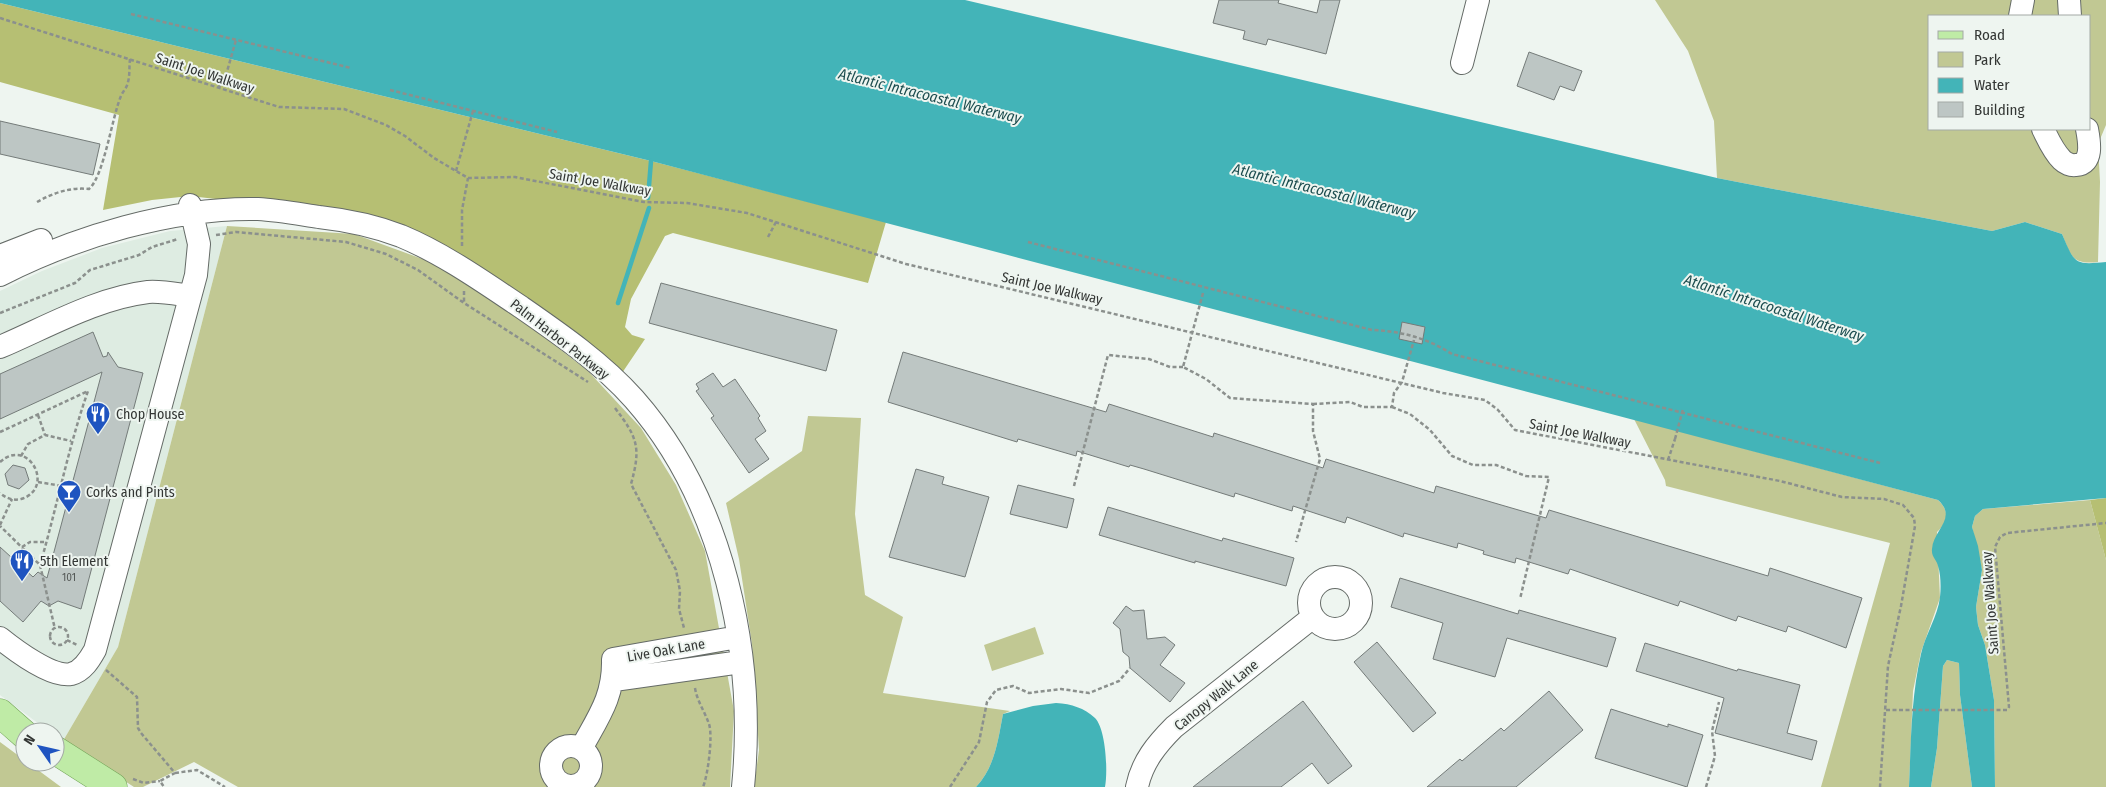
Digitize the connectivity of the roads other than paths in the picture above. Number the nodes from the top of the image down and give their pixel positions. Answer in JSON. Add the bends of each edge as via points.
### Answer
{"nodes":[{"id":1,"x":1478,"y":0,"type":"edge"},
{"id":2,"x":2023,"y":0,"type":"edge"},
{"id":3,"x":2070,"y":0,"type":"edge"},
{"id":4,"x":2020,"y":15,"type":"edge"},
{"id":5,"x":2070,"y":15,"type":"edge"},
{"id":6,"x":1462,"y":63,"type":"dead end"},
{"id":7,"x":2044,"y":130,"type":"edge"},
{"id":8,"x":2086,"y":130,"type":"edge"},
{"id":9,"x":191,"y":210,"type":"junction"},
{"id":10,"x":0,"y":256,"type":"edge"},
{"id":11,"x":0,"y":275,"type":"edge"},
{"id":12,"x":190,"y":296,"type":"junction"},
{"id":13,"x":0,"y":347,"type":"edge"},
{"id":14,"x":1313,"y":617,"type":"dead end"},
{"id":15,"x":738,"y":637,"type":"junction"},
{"id":16,"x":0,"y":638,"type":"edge"},
{"id":17,"x":741,"y":662,"type":"junction"},
{"id":18,"x":614,"y":680,"type":"junction"},
{"id":19,"x":2,"y":715,"type":"edge"},
{"id":20,"x":15,"y":724,"type":"edge"},
{"id":21,"x":15,"y":726,"type":"edge"},
{"id":22,"x":582,"y":747,"type":"dead end"},
{"id":23,"x":65,"y":756,"type":"edge"},
{"id":24,"x":65,"y":770,"type":"edge"},
{"id":25,"x":87,"y":787,"type":"edge"},
{"id":26,"x":113,"y":787,"type":"edge"},
{"id":27,"x":743,"y":787,"type":"edge"},
{"id":28,"x":1137,"y":787,"type":"edge"}],
"edges":[{"from":1,"to":6,"type":"street"},
{"from":2,"to":4,"type":"street"},
{"from":3,"to":5,"type":"street"},
{"from":7,"to":8,"type":"street","via":[[2061,159],[2077,165],[2088,156]]},
{"from":9,"to":10,"type":"street","name":"Palm Harbor Parkway","via":[[117,215]]},
{"from":9,"to":11,"type":"street","name":"Palm Harbor Parkway","via":[[59,248]]},
{"from":9,"to":12,"type":"street","via":[[198,237],[198,263]]},
{"from":9,"to":15,"type":"street","name":"Palm Harbor Parkway","via":[[260,209],[296,213],[361,224],[400,236],[463,268],[545,323],[634,399],[673,453],[704,511],[723,567]]},
{"from":12,"to":13,"type":"street","via":[[148,292],[121,298]]},
{"from":12,"to":16,"type":"street","via":[[92,656],[74,672],[61,674],[34,662]]},
{"from":14,"to":28,"type":"street","name":"Canopy Walk Lane","via":[[1158,742]]},
{"from":15,"to":17,"type":"street","name":"Palm Harbor Parkway"},
{"from":15,"to":18,"type":"street","name":"Live Oak Lane","via":[[613,659]]},
{"from":17,"to":18,"type":"street","name":"Live Oak Lane"},
{"from":17,"to":27,"type":"street","name":"Palm Harbor Parkway","via":[[746,711]]},
{"from":18,"to":22,"type":"street","name":"Live Oak Lane"},
{"from":19,"to":20,"type":"main road"},
{"from":19,"to":21,"type":"main road"},
{"from":23,"to":26,"type":"main road"},
{"from":24,"to":25,"type":"main road"}]}
